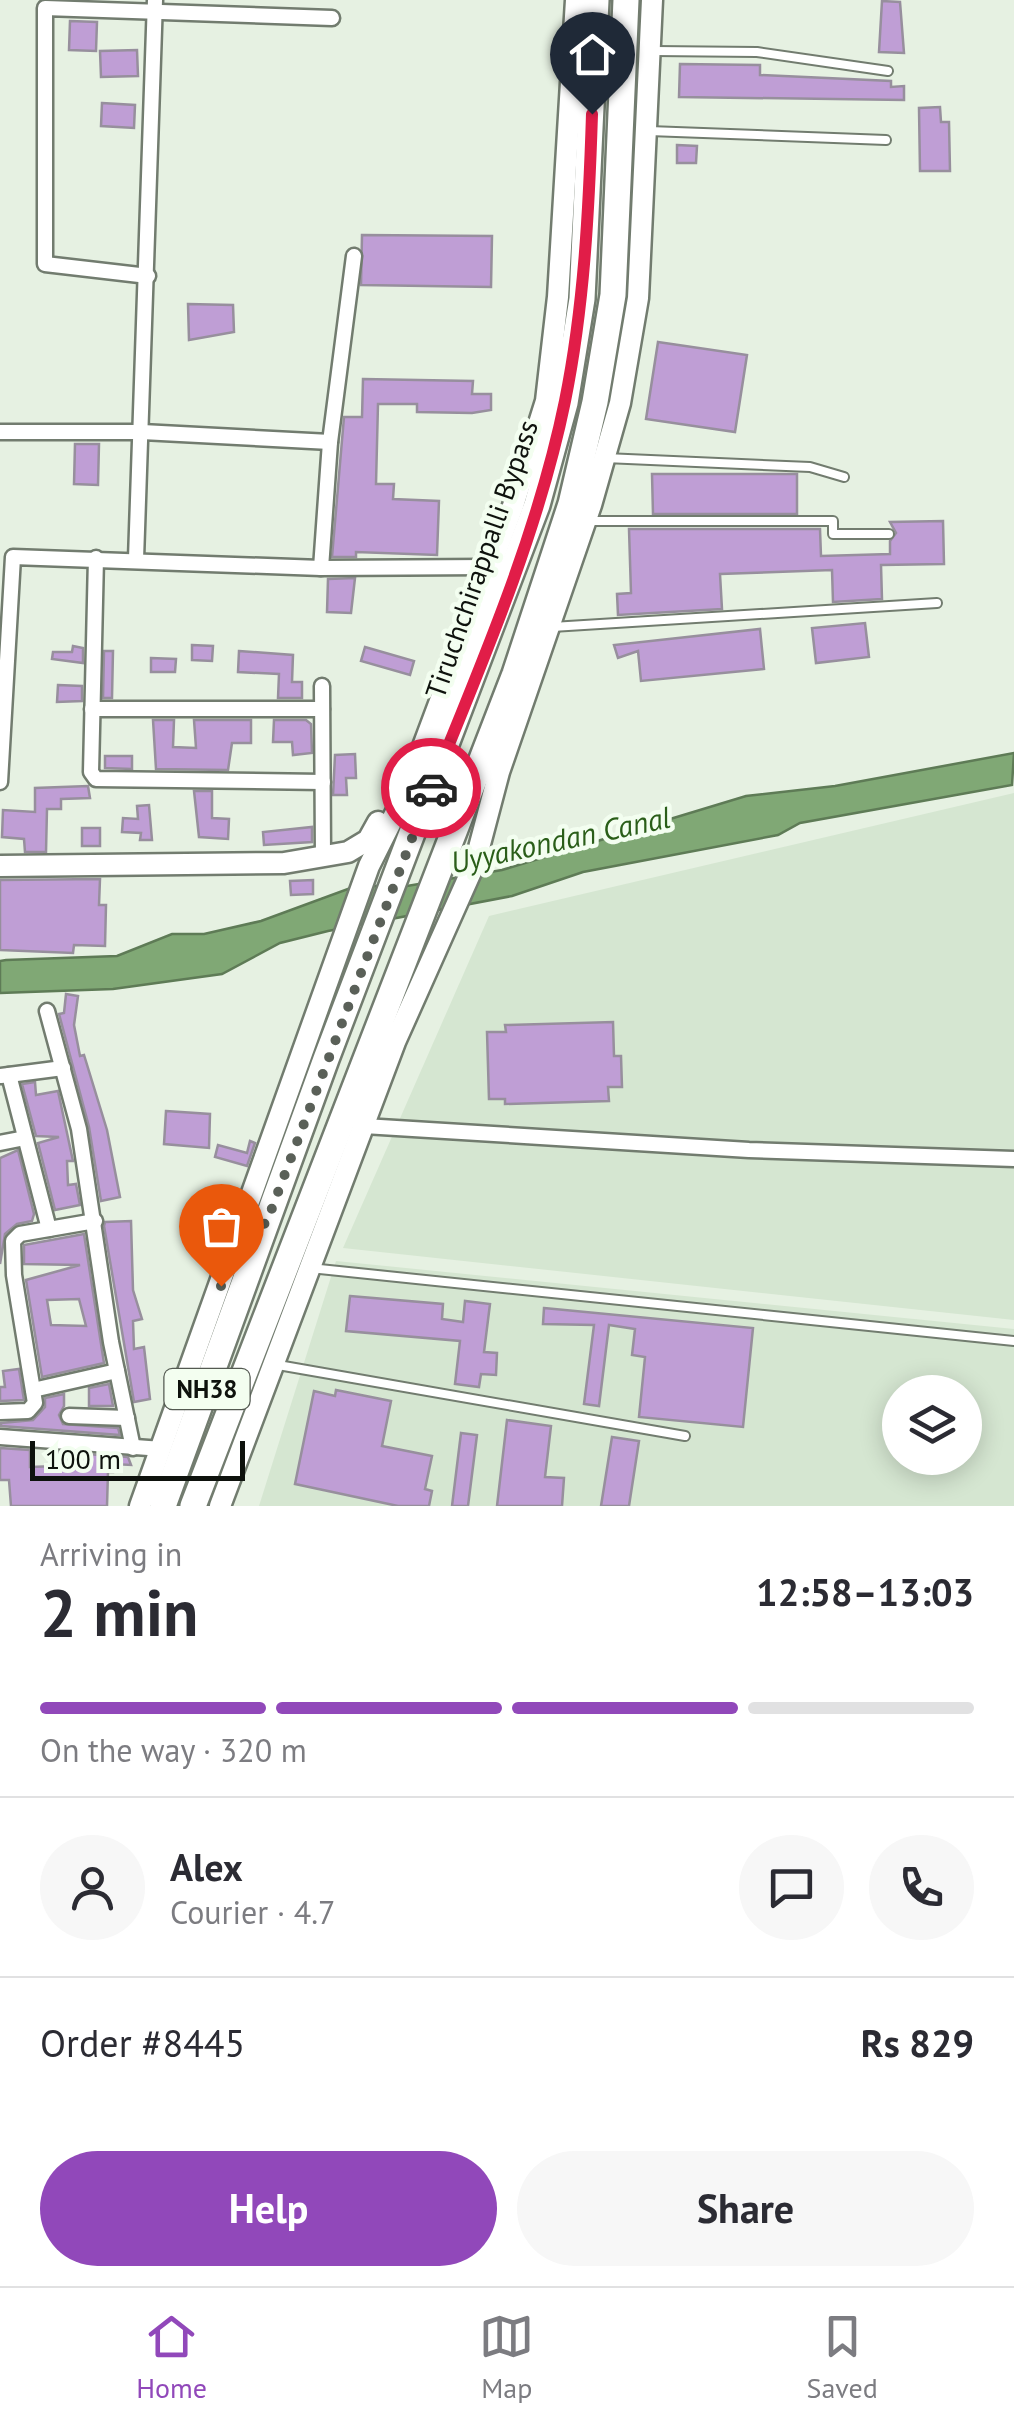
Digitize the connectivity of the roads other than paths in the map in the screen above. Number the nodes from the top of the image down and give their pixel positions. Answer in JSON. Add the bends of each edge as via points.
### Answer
{"nodes":[{"id":1,"x":576,"y":0,"type":"edge"},
{"id":2,"x":596,"y":0,"type":"edge"},
{"id":3,"x":626,"y":0,"type":"edge"},
{"id":4,"x":652,"y":0,"type":"edge"},
{"id":5,"x":155,"y":8,"type":"edge"},
{"id":6,"x":332,"y":18,"type":"dead end"},
{"id":7,"x":651,"y":51,"type":"junction"},
{"id":8,"x":888,"y":71,"type":"dead end"},
{"id":9,"x":649,"y":131,"type":"junction"},
{"id":10,"x":886,"y":140,"type":"dead end"},
{"id":11,"x":354,"y":256,"type":"dead end"},
{"id":12,"x":148,"y":276,"type":"junction"},
{"id":13,"x":0,"y":432,"type":"edge"},
{"id":14,"x":142,"y":432,"type":"junction"},
{"id":15,"x":330,"y":442,"type":"junction"},
{"id":16,"x":605,"y":458,"type":"junction"},
{"id":17,"x":844,"y":477,"type":"dead end"},
{"id":18,"x":586,"y":521,"type":"junction"},
{"id":19,"x":889,"y":534,"type":"dead end"},
{"id":20,"x":6,"y":557,"type":"edge"},
{"id":21,"x":96,"y":558,"type":"junction"},
{"id":22,"x":136,"y":560,"type":"junction"},
{"id":23,"x":490,"y":567,"type":"junction"},
{"id":24,"x":321,"y":568,"type":"junction"},
{"id":25,"x":936,"y":602,"type":"dead end"},
{"id":26,"x":549,"y":628,"type":"junction"},
{"id":27,"x":4,"y":657,"type":"edge"},
{"id":28,"x":322,"y":686,"type":"dead end"},
{"id":29,"x":92,"y":709,"type":"junction"},
{"id":30,"x":322,"y":709,"type":"junction"},
{"id":31,"x":424,"y":745,"type":"junction"},
{"id":32,"x":0,"y":782,"type":"edge"},
{"id":33,"x":323,"y":782,"type":"junction"},
{"id":34,"x":323,"y":856,"type":"junction"},
{"id":35,"x":0,"y":866,"type":"edge"},
{"id":36,"x":47,"y":1011,"type":"dead end"},
{"id":37,"x":62,"y":1068,"type":"junction"},
{"id":38,"x":4,"y":1076,"type":"edge"},
{"id":39,"x":364,"y":1126,"type":"junction"},
{"id":40,"x":25,"y":1138,"type":"junction"},
{"id":41,"x":0,"y":1142,"type":"edge"},
{"id":42,"x":1014,"y":1159,"type":"edge"},
{"id":43,"x":95,"y":1221,"type":"junction"},
{"id":44,"x":256,"y":1222,"type":"junction"},
{"id":45,"x":49,"y":1229,"type":"junction"},
{"id":46,"x":310,"y":1268,"type":"junction"},
{"id":47,"x":1014,"y":1341,"type":"edge"},
{"id":48,"x":274,"y":1364,"type":"junction"},
{"id":49,"x":117,"y":1371,"type":"junction"},
{"id":50,"x":34,"y":1390,"type":"junction"},
{"id":51,"x":0,"y":1412,"type":"edge"},
{"id":52,"x":69,"y":1416,"type":"dead end"},
{"id":53,"x":127,"y":1418,"type":"junction"},
{"id":54,"x":686,"y":1436,"type":"dead end"},
{"id":55,"x":0,"y":1437,"type":"edge"},
{"id":56,"x":134,"y":1448,"type":"junction"},
{"id":57,"x":162,"y":1450,"type":"junction"},
{"id":58,"x":222,"y":1505,"type":"edge"},
{"id":59,"x":140,"y":1506,"type":"edge"},
{"id":60,"x":163,"y":1506,"type":"edge"},
{"id":61,"x":193,"y":1506,"type":"edge"}],
"edges":[{"from":1,"to":23,"type":"street","via":[[546,402]]},
{"from":2,"to":44,"type":"highway","name":"Tiruchchirappalli Bypass","number":"NH38","via":[[582,299],[565,402],[537,505],[278,1190]]},
{"from":3,"to":61,"type":"highway","number":"NH38","via":[[612,294],[571,504],[515,674]]},
{"from":4,"to":7,"type":"street"},
{"from":5,"to":6,"type":"street"},
{"from":5,"to":12,"type":"street"},
{"from":5,"to":12,"type":"street","via":[[45,8],[46,264]]},
{"from":7,"to":8,"type":"lane","via":[[757,52]]},
{"from":7,"to":9,"type":"street"},
{"from":9,"to":10,"type":"lane"},
{"from":9,"to":16,"type":"street","via":[[638,298]]},
{"from":11,"to":15,"type":"street"},
{"from":12,"to":14,"type":"street"},
{"from":13,"to":14,"type":"street"},
{"from":14,"to":15,"type":"street"},
{"from":14,"to":22,"type":"street"},
{"from":15,"to":24,"type":"street"},
{"from":16,"to":17,"type":"lane","via":[[810,466]]},
{"from":16,"to":18,"type":"street"},
{"from":18,"to":19,"type":"lane","via":[[833,521],[833,534]]},
{"from":18,"to":26,"type":"street"},
{"from":20,"to":21,"type":"street"},
{"from":20,"to":27,"type":"street"},
{"from":21,"to":22,"type":"street"},
{"from":21,"to":29,"type":"street"},
{"from":22,"to":24,"type":"street"},
{"from":23,"to":24,"type":"street"},
{"from":23,"to":31,"type":"street"},
{"from":25,"to":26,"type":"lane"},
{"from":26,"to":39,"type":"street","via":[[475,863]]},
{"from":27,"to":32,"type":"street"},
{"from":28,"to":30,"type":"street"},
{"from":29,"to":30,"type":"street"},
{"from":29,"to":33,"type":"street","via":[[91,772],[105,782]]},
{"from":30,"to":33,"type":"street"},
{"from":31,"to":34,"type":"street","via":[[368,840]]},
{"from":31,"to":44,"type":"street","via":[[340,950]]},
{"from":33,"to":34,"type":"street"},
{"from":34,"to":35,"type":"street","via":[[284,863]]},
{"from":36,"to":37,"type":"street"},
{"from":37,"to":38,"type":"street"},
{"from":37,"to":43,"type":"street"},
{"from":38,"to":40,"type":"street"},
{"from":39,"to":42,"type":"street"},
{"from":39,"to":46,"type":"street"},
{"from":40,"to":41,"type":"street"},
{"from":40,"to":45,"type":"street"},
{"from":43,"to":45,"type":"street"},
{"from":43,"to":49,"type":"street"},
{"from":44,"to":57,"type":"street"},
{"from":44,"to":60,"type":"highway","number":"NH38","via":[[250,1272]]},
{"from":45,"to":50,"type":"street","via":[[13,1241]]},
{"from":46,"to":47,"type":"lane"},
{"from":46,"to":48,"type":"street"},
{"from":48,"to":54,"type":"lane"},
{"from":48,"to":58,"type":"street"},
{"from":49,"to":50,"type":"street"},
{"from":49,"to":53,"type":"street"},
{"from":50,"to":51,"type":"street","via":[[33,1408]]},
{"from":52,"to":53,"type":"street"},
{"from":53,"to":56,"type":"street"},
{"from":55,"to":56,"type":"street"},
{"from":56,"to":57,"type":"street"},
{"from":57,"to":59,"type":"street"}]}
